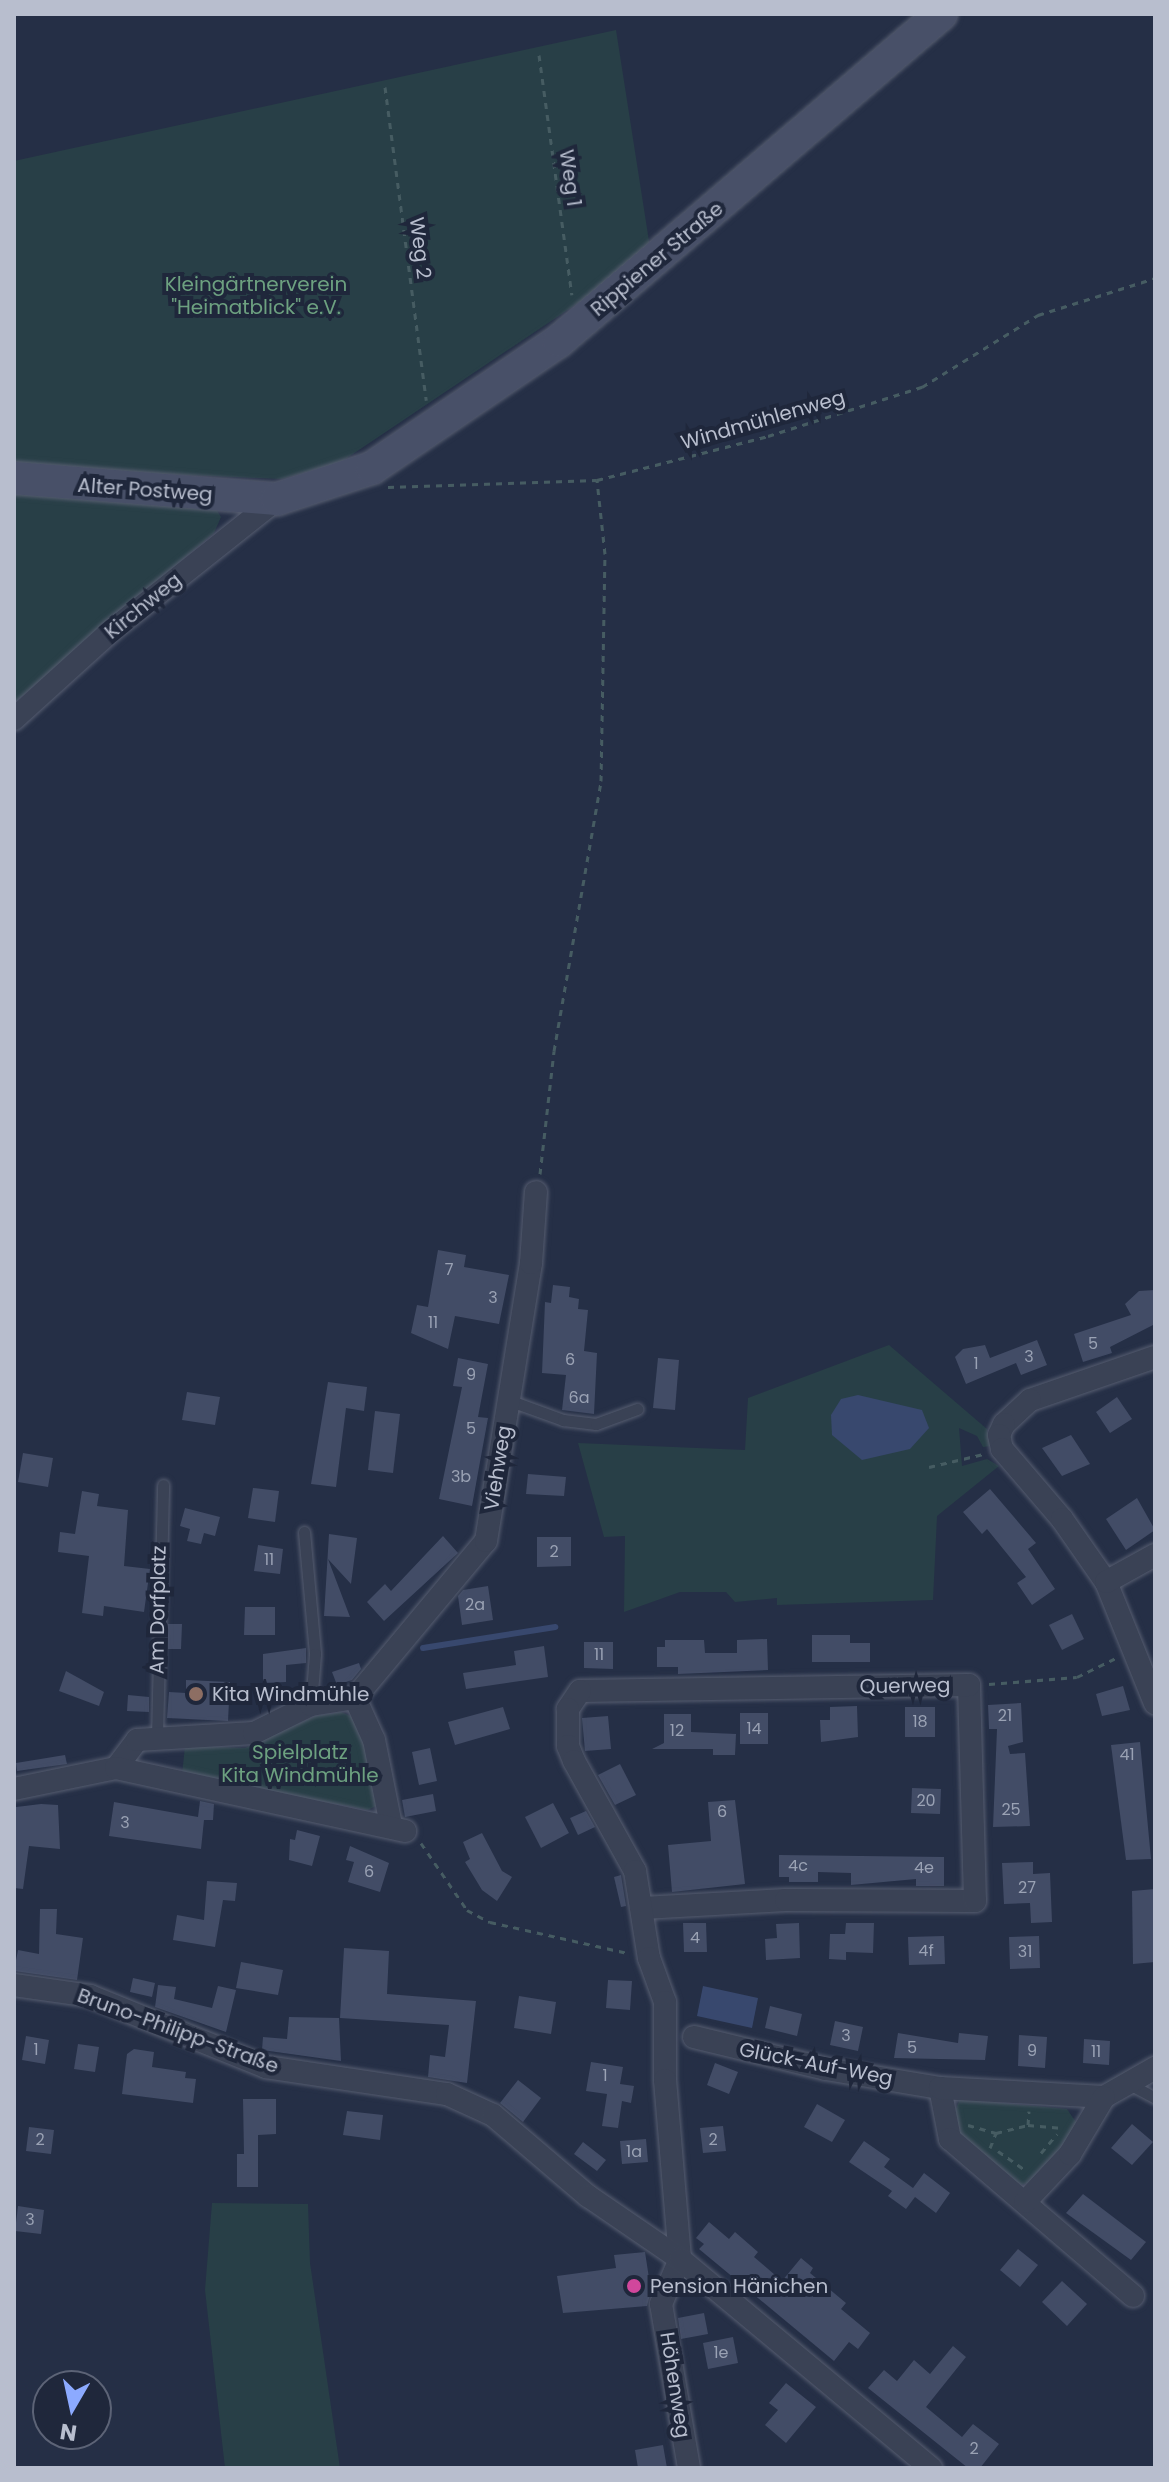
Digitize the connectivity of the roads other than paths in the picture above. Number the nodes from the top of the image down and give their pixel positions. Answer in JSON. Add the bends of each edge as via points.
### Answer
{"nodes":[{"id":1,"x":941,"y":14,"type":"edge"},
{"id":2,"x":14,"y":478,"type":"edge"},
{"id":3,"x":277,"y":499,"type":"junction"},
{"id":4,"x":14,"y":719,"type":"edge"},
{"id":5,"x":536,"y":1192,"type":"road end"},
{"id":6,"x":1155,"y":1357,"type":"edge"},
{"id":7,"x":508,"y":1400,"type":"junction"},
{"id":8,"x":637,"y":1409,"type":"dead end"},
{"id":9,"x":163,"y":1485,"type":"dead end"},
{"id":10,"x":304,"y":1532,"type":"dead end"},
{"id":11,"x":1155,"y":1555,"type":"edge"},
{"id":12,"x":1106,"y":1582,"type":"junction"},
{"id":13,"x":355,"y":1698,"type":"junction"},
{"id":14,"x":1155,"y":1703,"type":"edge"},
{"id":15,"x":311,"y":1705,"type":"junction"},
{"id":16,"x":157,"y":1736,"type":"junction"},
{"id":17,"x":116,"y":1768,"type":"junction"},
{"id":18,"x":14,"y":1789,"type":"edge"},
{"id":19,"x":643,"y":1908,"type":"junction"},
{"id":20,"x":14,"y":1985,"type":"edge"},
{"id":21,"x":694,"y":2037,"type":"dead end"},
{"id":22,"x":1155,"y":2068,"type":"edge"},
{"id":23,"x":1131,"y":2085,"type":"junction"},
{"id":24,"x":940,"y":2088,"type":"junction"},
{"id":25,"x":1104,"y":2097,"type":"junction"},
{"id":26,"x":1155,"y":2098,"type":"edge"},
{"id":27,"x":1025,"y":2202,"type":"junction"},
{"id":28,"x":680,"y":2259,"type":"junction"},
{"id":29,"x":1133,"y":2296,"type":"dead end"},
{"id":30,"x":689,"y":2468,"type":"edge"},
{"id":31,"x":931,"y":2468,"type":"edge"}],
"edges":[{"from":1,"to":3,"type":"street","name":"Rippiener Straße","via":[[559,341],[354,477]]},
{"from":2,"to":3,"type":"street","name":"Alter Postweg"},
{"from":3,"to":4,"type":"street","name":"Kirchweg","via":[[111,631]]},
{"from":5,"to":7,"type":"street","name":"Viehweg","via":[[531,1263]]},
{"from":6,"to":12,"type":"street","via":[[1030,1400],[999,1435],[1002,1449],[1062,1519]]},
{"from":7,"to":8,"type":"lane","via":[[563,1420],[596,1424]]},
{"from":7,"to":13,"type":"street","name":"Viehweg","via":[[486,1541]]},
{"from":9,"to":16,"type":"lane","name":"Am Dorfplatz"},
{"from":10,"to":15,"type":"lane","via":[[315,1654]]},
{"from":11,"to":12,"type":"street"},
{"from":12,"to":14,"type":"street"},
{"from":13,"to":15,"type":"street"},
{"from":13,"to":17,"type":"street","via":[[374,1740],[398,1828]]},
{"from":15,"to":16,"type":"street","via":[[254,1733],[221,1739]]},
{"from":16,"to":17,"type":"street","via":[[137,1740]]},
{"from":17,"to":18,"type":"street"},
{"from":19,"to":19,"type":"street","name":"Querweg","via":[[786,1900],[975,1901],[969,1685],[580,1691],[568,1709],[568,1746],[635,1871]]},
{"from":19,"to":28,"type":"street","name":"Querweg","via":[[649,1958],[665,2002],[665,2080]]},
{"from":20,"to":28,"type":"street","name":"Bruno-Philipp-Straße","via":[[90,1996],[266,2067],[447,2094],[493,2115],[588,2196]]},
{"from":21,"to":24,"type":"street","name":"Glück-Auf-Weg","via":[[826,2069]]},
{"from":22,"to":23,"type":"street","name":"Glück-Auf-Weg"},
{"from":23,"to":25,"type":"street","name":"Glück-Auf-Weg"},
{"from":23,"to":26,"type":"lane"},
{"from":24,"to":25,"type":"street","name":"Glück-Auf-Weg"},
{"from":24,"to":27,"type":"street","via":[[950,2139]]},
{"from":25,"to":27,"type":"street","via":[[1084,2133]]},
{"from":27,"to":29,"type":"street"},
{"from":28,"to":30,"type":"street","name":"Höhenweg","via":[[661,2304]]},
{"from":28,"to":31,"type":"street","name":"Bruno-Philipp-Straße"}]}
